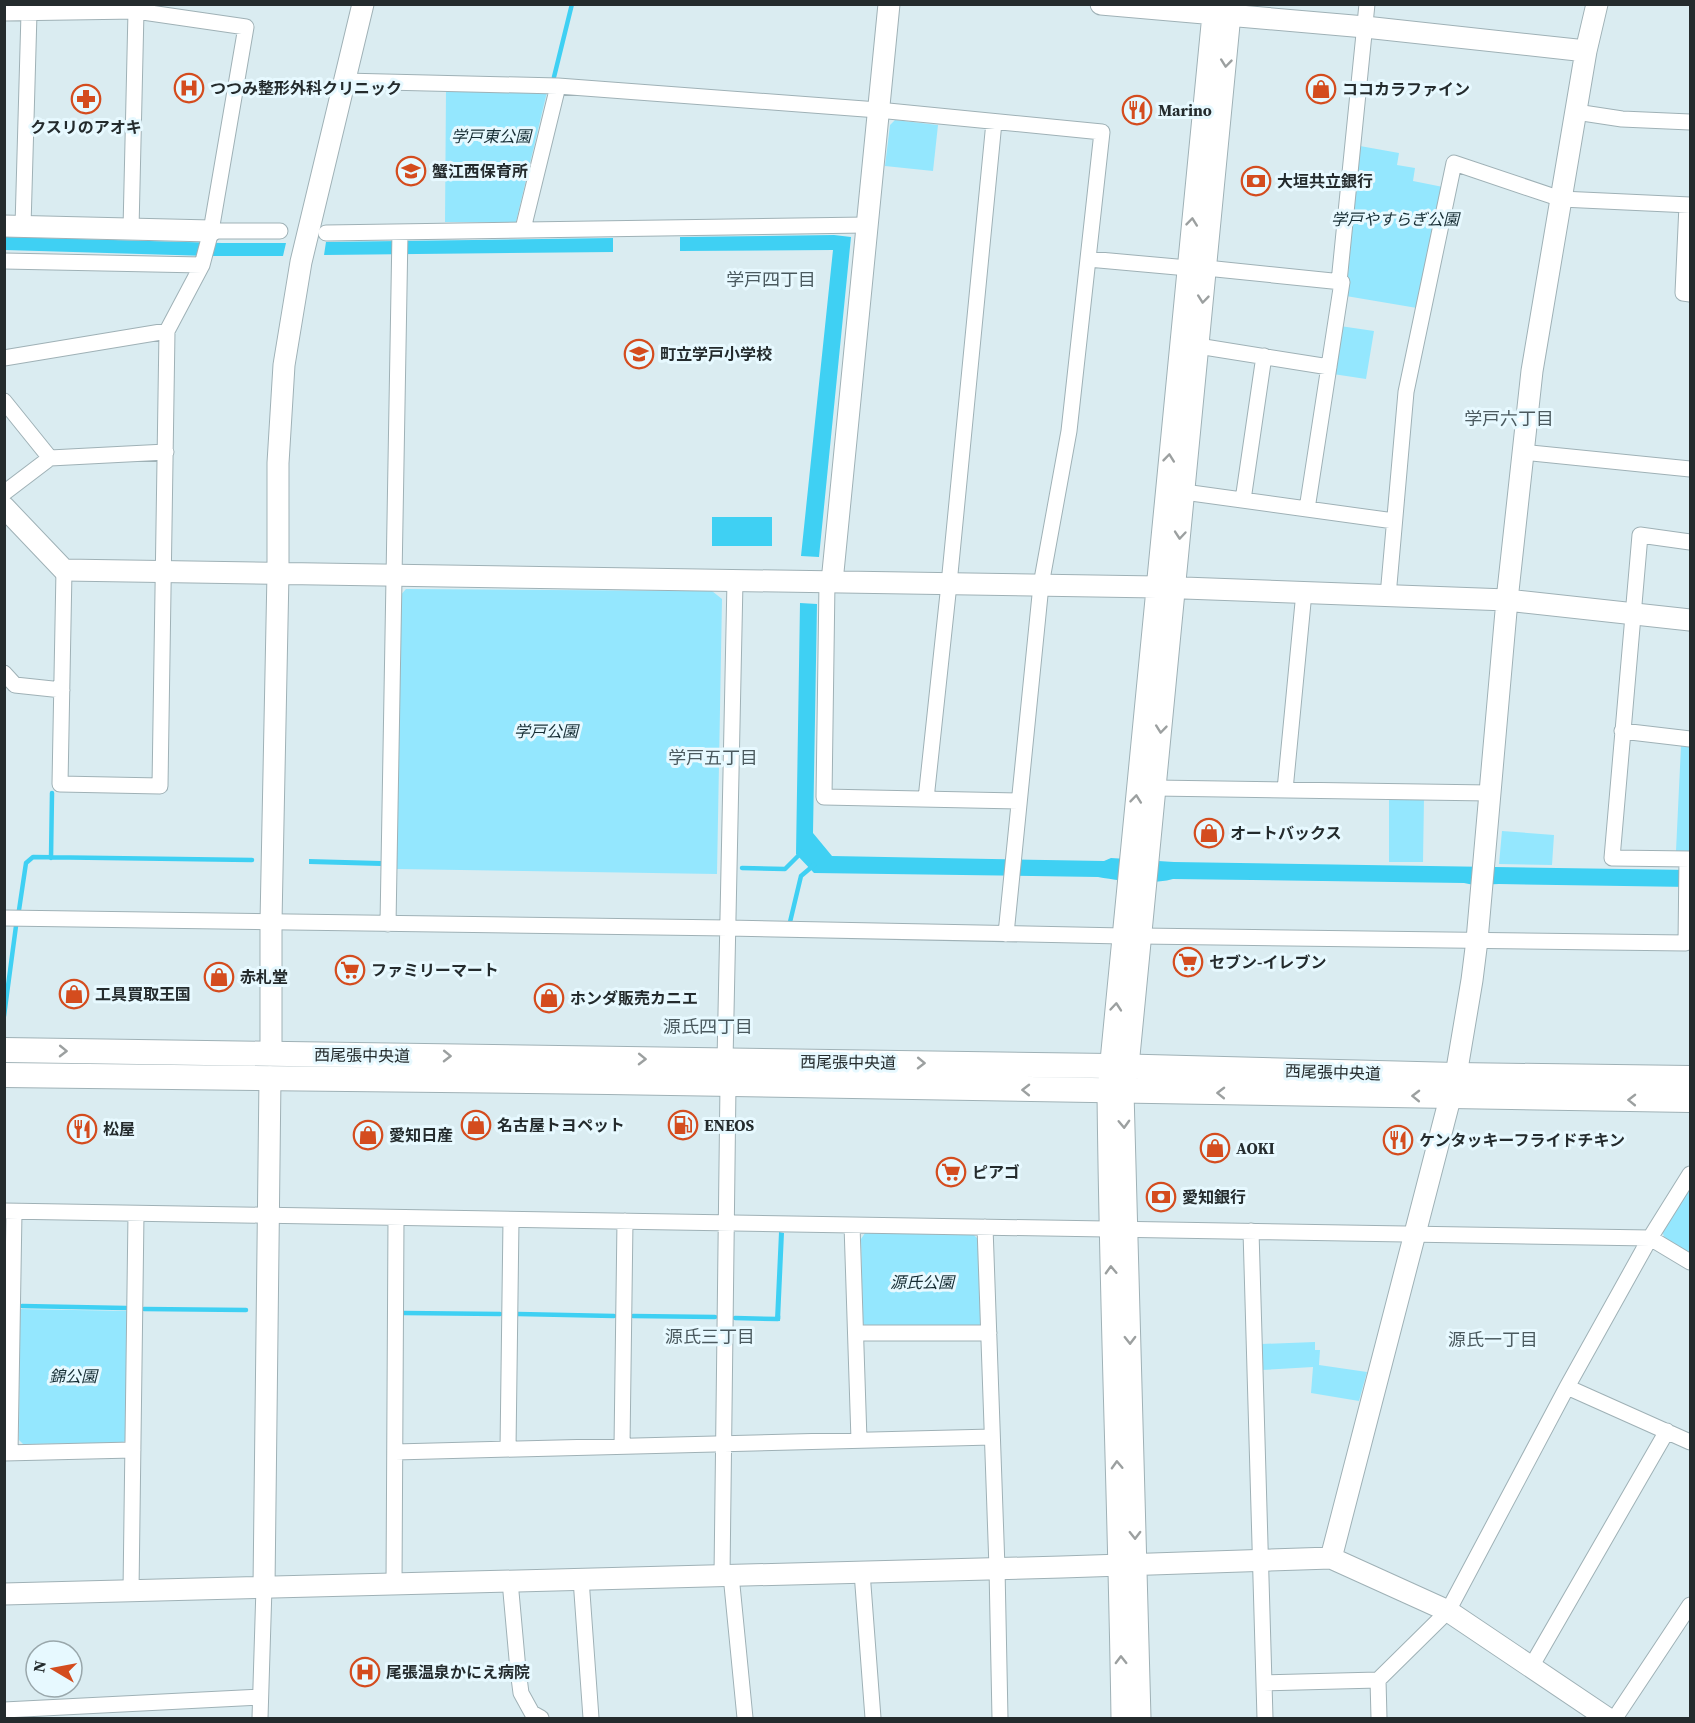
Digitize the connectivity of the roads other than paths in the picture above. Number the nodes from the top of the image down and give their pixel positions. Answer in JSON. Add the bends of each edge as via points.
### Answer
{"nodes":[{"id":1,"x":363,"y":4,"type":"edge"},
{"id":2,"x":889,"y":4,"type":"edge"},
{"id":3,"x":1101,"y":4,"type":"edge"},
{"id":4,"x":1367,"y":4,"type":"edge"},
{"id":5,"x":1597,"y":4,"type":"edge"},
{"id":6,"x":1222,"y":9,"type":"edge"},
{"id":7,"x":136,"y":10,"type":"junction"},
{"id":8,"x":4,"y":13,"type":"edge"},
{"id":9,"x":29,"y":13,"type":"junction"},
{"id":10,"x":1365,"y":27,"type":"junction"},
{"id":11,"x":1586,"y":51,"type":"junction"},
{"id":12,"x":344,"y":81,"type":"junction"},
{"id":13,"x":558,"y":86,"type":"junction"},
{"id":14,"x":878,"y":110,"type":"junction"},
{"id":15,"x":1576,"y":112,"type":"junction"},
{"id":16,"x":994,"y":122,"type":"junction"},
{"id":17,"x":1690,"y":122,"type":"edge"},
{"id":18,"x":1561,"y":199,"type":"junction"},
{"id":19,"x":1689,"y":205,"type":"edge"},
{"id":20,"x":866,"y":225,"type":"junction"},
{"id":21,"x":14,"y":226,"type":"edge"},
{"id":22,"x":131,"y":229,"type":"junction"},
{"id":23,"x":524,"y":229,"type":"junction"},
{"id":24,"x":280,"y":231,"type":"dead end"},
{"id":25,"x":326,"y":233,"type":"dead end"},
{"id":26,"x":210,"y":235,"type":"junction"},
{"id":27,"x":400,"y":236,"type":"junction"},
{"id":28,"x":1088,"y":259,"type":"junction"},
{"id":29,"x":4,"y":261,"type":"edge"},
{"id":30,"x":203,"y":261,"type":"junction"},
{"id":31,"x":1197,"y":268,"type":"junction"},
{"id":32,"x":1339,"y":282,"type":"junction"},
{"id":33,"x":1690,"y":294,"type":"edge"},
{"id":34,"x":168,"y":331,"type":"junction"},
{"id":35,"x":1198,"y":346,"type":"junction"},
{"id":36,"x":1264,"y":356,"type":"junction"},
{"id":37,"x":4,"y":358,"type":"edge"},
{"id":38,"x":1329,"y":367,"type":"junction"},
{"id":39,"x":4,"y":401,"type":"edge"},
{"id":40,"x":166,"y":452,"type":"junction"},
{"id":41,"x":1522,"y":452,"type":"junction"},
{"id":42,"x":50,"y":458,"type":"junction"},
{"id":43,"x":1690,"y":469,"type":"edge"},
{"id":44,"x":1184,"y":492,"type":"junction"},
{"id":45,"x":4,"y":493,"type":"edge"},
{"id":46,"x":1243,"y":500,"type":"junction"},
{"id":47,"x":4,"y":507,"type":"edge"},
{"id":48,"x":1307,"y":509,"type":"junction"},
{"id":49,"x":1394,"y":520,"type":"junction"},
{"id":50,"x":1690,"y":542,"type":"edge"},
{"id":51,"x":63,"y":570,"type":"junction"},
{"id":52,"x":164,"y":572,"type":"junction"},
{"id":53,"x":278,"y":573,"type":"junction"},
{"id":54,"x":394,"y":575,"type":"junction"},
{"id":55,"x":735,"y":581,"type":"junction"},
{"id":56,"x":829,"y":582,"type":"junction"},
{"id":57,"x":949,"y":584,"type":"junction"},
{"id":58,"x":1041,"y":585,"type":"junction"},
{"id":59,"x":1166,"y":587,"type":"junction"},
{"id":60,"x":1304,"y":592,"type":"junction"},
{"id":61,"x":1388,"y":596,"type":"junction"},
{"id":62,"x":1507,"y":600,"type":"junction"},
{"id":63,"x":1632,"y":614,"type":"junction"},
{"id":64,"x":1690,"y":620,"type":"edge"},
{"id":65,"x":4,"y":673,"type":"edge"},
{"id":66,"x":62,"y":690,"type":"junction"},
{"id":67,"x":1622,"y":731,"type":"junction"},
{"id":68,"x":1690,"y":739,"type":"edge"},
{"id":69,"x":1155,"y":788,"type":"junction"},
{"id":70,"x":1285,"y":790,"type":"junction"},
{"id":71,"x":1489,"y":793,"type":"junction"},
{"id":72,"x":926,"y":799,"type":"junction"},
{"id":73,"x":1019,"y":801,"type":"junction"},
{"id":74,"x":1140,"y":857,"type":"junction"},
{"id":75,"x":1688,"y":862,"type":"edge"},
{"id":76,"x":4,"y":918,"type":"edge"},
{"id":77,"x":271,"y":922,"type":"junction"},
{"id":78,"x":388,"y":924,"type":"junction"},
{"id":79,"x":728,"y":928,"type":"junction"},
{"id":80,"x":1006,"y":934,"type":"junction"},
{"id":81,"x":1132,"y":936,"type":"junction"},
{"id":82,"x":1477,"y":940,"type":"junction"},
{"id":83,"x":4,"y":1050,"type":"edge"},
{"id":84,"x":271,"y":1065,"type":"junction"},
{"id":85,"x":1119,"y":1066,"type":"junction"},
{"id":86,"x":726,"y":1072,"type":"junction"},
{"id":87,"x":4,"y":1075,"type":"edge"},
{"id":88,"x":1690,"y":1078,"type":"edge"},
{"id":89,"x":1453,"y":1086,"type":"junction"},
{"id":90,"x":1115,"y":1092,"type":"junction"},
{"id":91,"x":1690,"y":1101,"type":"edge"},
{"id":92,"x":1690,"y":1174,"type":"edge"},
{"id":93,"x":9,"y":1211,"type":"edge"},
{"id":94,"x":136,"y":1214,"type":"junction"},
{"id":95,"x":268,"y":1216,"type":"junction"},
{"id":96,"x":396,"y":1218,"type":"junction"},
{"id":97,"x":511,"y":1220,"type":"junction"},
{"id":98,"x":625,"y":1221,"type":"junction"},
{"id":99,"x":726,"y":1223,"type":"junction"},
{"id":100,"x":852,"y":1225,"type":"junction"},
{"id":101,"x":985,"y":1227,"type":"junction"},
{"id":102,"x":1118,"y":1229,"type":"junction"},
{"id":103,"x":1251,"y":1231,"type":"junction"},
{"id":104,"x":1414,"y":1234,"type":"junction"},
{"id":105,"x":1650,"y":1238,"type":"junction"},
{"id":106,"x":1690,"y":1262,"type":"edge"},
{"id":107,"x":856,"y":1333,"type":"junction"},
{"id":108,"x":989,"y":1333,"type":"junction"},
{"id":109,"x":1567,"y":1386,"type":"junction"},
{"id":110,"x":1667,"y":1431,"type":"junction"},
{"id":111,"x":992,"y":1437,"type":"junction"},
{"id":112,"x":859,"y":1440,"type":"junction"},
{"id":113,"x":1690,"y":1442,"type":"edge"},
{"id":114,"x":723,"y":1444,"type":"junction"},
{"id":115,"x":622,"y":1446,"type":"junction"},
{"id":116,"x":508,"y":1449,"type":"junction"},
{"id":117,"x":133,"y":1450,"type":"junction"},
{"id":118,"x":394,"y":1452,"type":"junction"},
{"id":119,"x":7,"y":1453,"type":"edge"},
{"id":120,"x":1331,"y":1558,"type":"junction"},
{"id":121,"x":1260,"y":1560,"type":"junction"},
{"id":122,"x":1128,"y":1565,"type":"junction"},
{"id":123,"x":997,"y":1568,"type":"junction"},
{"id":124,"x":862,"y":1572,"type":"junction"},
{"id":125,"x":726,"y":1575,"type":"junction"},
{"id":126,"x":581,"y":1579,"type":"junction"},
{"id":127,"x":510,"y":1581,"type":"junction"},
{"id":128,"x":394,"y":1584,"type":"junction"},
{"id":129,"x":264,"y":1587,"type":"junction"},
{"id":130,"x":131,"y":1591,"type":"junction"},
{"id":131,"x":4,"y":1594,"type":"edge"},
{"id":132,"x":1690,"y":1605,"type":"edge"},
{"id":133,"x":1448,"y":1611,"type":"junction"},
{"id":134,"x":1531,"y":1667,"type":"junction"},
{"id":135,"x":1378,"y":1680,"type":"junction"},
{"id":136,"x":1263,"y":1683,"type":"junction"},
{"id":137,"x":260,"y":1706,"type":"edge"},
{"id":138,"x":4,"y":1710,"type":"edge"},
{"id":139,"x":541,"y":1719,"type":"edge"},
{"id":140,"x":591,"y":1719,"type":"edge"},
{"id":141,"x":745,"y":1719,"type":"edge"},
{"id":142,"x":873,"y":1719,"type":"edge"},
{"id":143,"x":1000,"y":1719,"type":"edge"},
{"id":144,"x":1122,"y":1719,"type":"edge"},
{"id":145,"x":1140,"y":1719,"type":"edge"},
{"id":146,"x":1264,"y":1719,"type":"edge"},
{"id":147,"x":1379,"y":1719,"type":"edge"},
{"id":148,"x":1607,"y":1719,"type":"edge"},
{"id":149,"x":1615,"y":1719,"type":"edge"}],
"edges":[{"from":1,"to":12,"type":"street"},
{"from":2,"to":14,"type":"street"},
{"from":3,"to":6,"type":"street"},
{"from":4,"to":10,"type":"street"},
{"from":5,"to":11,"type":"street"},
{"from":6,"to":10,"type":"street"},
{"from":6,"to":31,"type":"street"},
{"from":7,"to":9,"type":"street"},
{"from":7,"to":22,"type":"street"},
{"from":7,"to":26,"type":"street","via":[[246,27]]},
{"from":8,"to":9,"type":"street"},
{"from":9,"to":21,"type":"street"},
{"from":10,"to":11,"type":"street"},
{"from":10,"to":32,"type":"street"},
{"from":11,"to":15,"type":"street"},
{"from":12,"to":13,"type":"street"},
{"from":12,"to":53,"type":"street","via":[[301,262],[284,365],[278,463]]},
{"from":13,"to":14,"type":"street"},
{"from":13,"to":23,"type":"street"},
{"from":14,"to":16,"type":"street"},
{"from":14,"to":20,"type":"street"},
{"from":15,"to":17,"type":"street"},
{"from":15,"to":18,"type":"street"},
{"from":16,"to":28,"type":"street","via":[[1102,132]]},
{"from":16,"to":57,"type":"street"},
{"from":18,"to":19,"type":"street"},
{"from":18,"to":41,"type":"street"},
{"from":18,"to":49,"type":"street","via":[[1454,163],[1406,392]]},
{"from":19,"to":33,"type":"street","via":[[1683,293]]},
{"from":20,"to":23,"type":"street"},
{"from":20,"to":56,"type":"street"},
{"from":21,"to":22,"type":"street"},
{"from":22,"to":26,"type":"street"},
{"from":23,"to":27,"type":"street"},
{"from":24,"to":26,"type":"street"},
{"from":25,"to":27,"type":"street"},
{"from":26,"to":30,"type":"street"},
{"from":27,"to":54,"type":"street"},
{"from":28,"to":31,"type":"street"},
{"from":28,"to":58,"type":"street","via":[[1069,431]]},
{"from":29,"to":30,"type":"street"},
{"from":30,"to":34,"type":"street"},
{"from":31,"to":32,"type":"street"},
{"from":31,"to":35,"type":"street","one_way":true},
{"from":59,"to":31,"type":"street","one_way":true},
{"from":32,"to":38,"type":"street"},
{"from":34,"to":37,"type":"street"},
{"from":34,"to":40,"type":"street"},
{"from":35,"to":36,"type":"street"},
{"from":35,"to":44,"type":"street"},
{"from":36,"to":38,"type":"street"},
{"from":36,"to":46,"type":"street"},
{"from":38,"to":48,"type":"street"},
{"from":39,"to":42,"type":"street"},
{"from":40,"to":42,"type":"street"},
{"from":40,"to":52,"type":"street"},
{"from":41,"to":43,"type":"street"},
{"from":41,"to":62,"type":"street"},
{"from":42,"to":45,"type":"street"},
{"from":44,"to":46,"type":"street"},
{"from":44,"to":59,"type":"street","one_way":true},
{"from":46,"to":48,"type":"street"},
{"from":47,"to":51,"type":"street"},
{"from":48,"to":49,"type":"street"},
{"from":49,"to":61,"type":"street"},
{"from":50,"to":63,"type":"street","via":[[1640,536]]},
{"from":51,"to":52,"type":"street"},
{"from":51,"to":66,"type":"street"},
{"from":52,"to":53,"type":"street"},
{"from":52,"to":66,"type":"street","via":[[160,786],[60,784]]},
{"from":53,"to":54,"type":"street"},
{"from":53,"to":77,"type":"street"},
{"from":54,"to":55,"type":"street"},
{"from":54,"to":78,"type":"street"},
{"from":55,"to":56,"type":"street"},
{"from":55,"to":79,"type":"street"},
{"from":56,"to":57,"type":"street"},
{"from":56,"to":72,"type":"street","via":[[824,797]]},
{"from":57,"to":58,"type":"street"},
{"from":57,"to":72,"type":"street"},
{"from":58,"to":59,"type":"street"},
{"from":58,"to":73,"type":"street"},
{"from":59,"to":60,"type":"street"},
{"from":59,"to":69,"type":"street","one_way":true},
{"from":74,"to":59,"type":"street","one_way":true},
{"from":60,"to":61,"type":"street"},
{"from":60,"to":70,"type":"street"},
{"from":61,"to":62,"type":"street"},
{"from":62,"to":63,"type":"street"},
{"from":62,"to":71,"type":"street"},
{"from":63,"to":64,"type":"street"},
{"from":63,"to":67,"type":"street"},
{"from":65,"to":66,"type":"street","via":[[15,685]]},
{"from":67,"to":68,"type":"street"},
{"from":67,"to":75,"type":"street","via":[[1612,858]]},
{"from":69,"to":70,"type":"street"},
{"from":69,"to":74,"type":"street"},
{"from":70,"to":71,"type":"street"},
{"from":71,"to":82,"type":"street"},
{"from":72,"to":73,"type":"street"},
{"from":73,"to":80,"type":"street"},
{"from":74,"to":81,"type":"street"},
{"from":75,"to":82,"type":"street","via":[[1686,943]]},
{"from":76,"to":77,"type":"street"},
{"from":77,"to":78,"type":"street"},
{"from":77,"to":84,"type":"street"},
{"from":78,"to":79,"type":"street"},
{"from":79,"to":80,"type":"street"},
{"from":79,"to":86,"type":"street"},
{"from":80,"to":81,"type":"street"},
{"from":81,"to":82,"type":"street"},
{"from":81,"to":85,"type":"street"},
{"from":82,"to":89,"type":"street"},
{"from":83,"to":84,"type":"main road","name":"西尾張中央道","one_way":true},
{"from":84,"to":86,"type":"main road","name":"西尾張中央道"},
{"from":84,"to":87,"type":"main road","name":"西尾張中央道"},
{"from":84,"to":95,"type":"street"},
{"from":86,"to":85,"type":"main road","name":"西尾張中央道","one_way":true},
{"from":85,"to":89,"type":"main road","name":"西尾張中央道"},
{"from":85,"to":90,"type":"street"},
{"from":90,"to":86,"type":"main road","name":"西尾張中央道","one_way":true},
{"from":86,"to":99,"type":"street"},
{"from":88,"to":89,"type":"main road","name":"西尾張中央道"},
{"from":89,"to":90,"type":"main road","name":"西尾張中央道","one_way":true},
{"from":91,"to":89,"type":"main road","name":"西尾張中央道","one_way":true},
{"from":89,"to":104,"type":"street"},
{"from":90,"to":102,"type":"street"},
{"from":92,"to":105,"type":"street"},
{"from":93,"to":94,"type":"street"},
{"from":93,"to":119,"type":"street"},
{"from":94,"to":95,"type":"street"},
{"from":94,"to":117,"type":"street"},
{"from":95,"to":96,"type":"street"},
{"from":95,"to":129,"type":"street"},
{"from":96,"to":97,"type":"street"},
{"from":96,"to":118,"type":"street"},
{"from":97,"to":98,"type":"street"},
{"from":97,"to":116,"type":"street"},
{"from":98,"to":99,"type":"street"},
{"from":98,"to":115,"type":"street"},
{"from":99,"to":100,"type":"street"},
{"from":99,"to":114,"type":"street"},
{"from":100,"to":101,"type":"street"},
{"from":100,"to":107,"type":"street"},
{"from":101,"to":102,"type":"street"},
{"from":101,"to":108,"type":"street"},
{"from":102,"to":103,"type":"street"},
{"from":102,"to":122,"type":"street"},
{"from":103,"to":104,"type":"street"},
{"from":103,"to":121,"type":"street"},
{"from":104,"to":105,"type":"street"},
{"from":104,"to":120,"type":"street"},
{"from":105,"to":106,"type":"street"},
{"from":105,"to":109,"type":"street"},
{"from":107,"to":108,"type":"street"},
{"from":107,"to":112,"type":"street"},
{"from":108,"to":111,"type":"street"},
{"from":109,"to":110,"type":"street"},
{"from":109,"to":133,"type":"street"},
{"from":110,"to":113,"type":"street"},
{"from":110,"to":134,"type":"street"},
{"from":111,"to":112,"type":"street"},
{"from":111,"to":123,"type":"street"},
{"from":112,"to":114,"type":"street"},
{"from":114,"to":115,"type":"street"},
{"from":114,"to":125,"type":"street"},
{"from":115,"to":116,"type":"street"},
{"from":116,"to":118,"type":"street"},
{"from":117,"to":119,"type":"street"},
{"from":117,"to":130,"type":"street"},
{"from":118,"to":128,"type":"street"},
{"from":120,"to":121,"type":"street"},
{"from":120,"to":133,"type":"street"},
{"from":121,"to":122,"type":"street"},
{"from":121,"to":136,"type":"street"},
{"from":122,"to":123,"type":"street"},
{"from":144,"to":122,"type":"street","one_way":true},
{"from":122,"to":145,"type":"street"},
{"from":123,"to":124,"type":"street"},
{"from":123,"to":143,"type":"street"},
{"from":124,"to":125,"type":"street"},
{"from":124,"to":142,"type":"street"},
{"from":125,"to":126,"type":"street"},
{"from":125,"to":141,"type":"street"},
{"from":126,"to":127,"type":"street"},
{"from":126,"to":140,"type":"street"},
{"from":127,"to":128,"type":"street"},
{"from":127,"to":139,"type":"street","via":[[521,1693],[532,1713]]},
{"from":128,"to":129,"type":"street"},
{"from":129,"to":130,"type":"street"},
{"from":129,"to":137,"type":"street"},
{"from":130,"to":131,"type":"street"},
{"from":132,"to":149,"type":"street"},
{"from":133,"to":134,"type":"street"},
{"from":133,"to":135,"type":"street"},
{"from":134,"to":148,"type":"street"},
{"from":135,"to":136,"type":"street"},
{"from":135,"to":147,"type":"street"},
{"from":136,"to":146,"type":"street"},
{"from":137,"to":138,"type":"street"}]}
